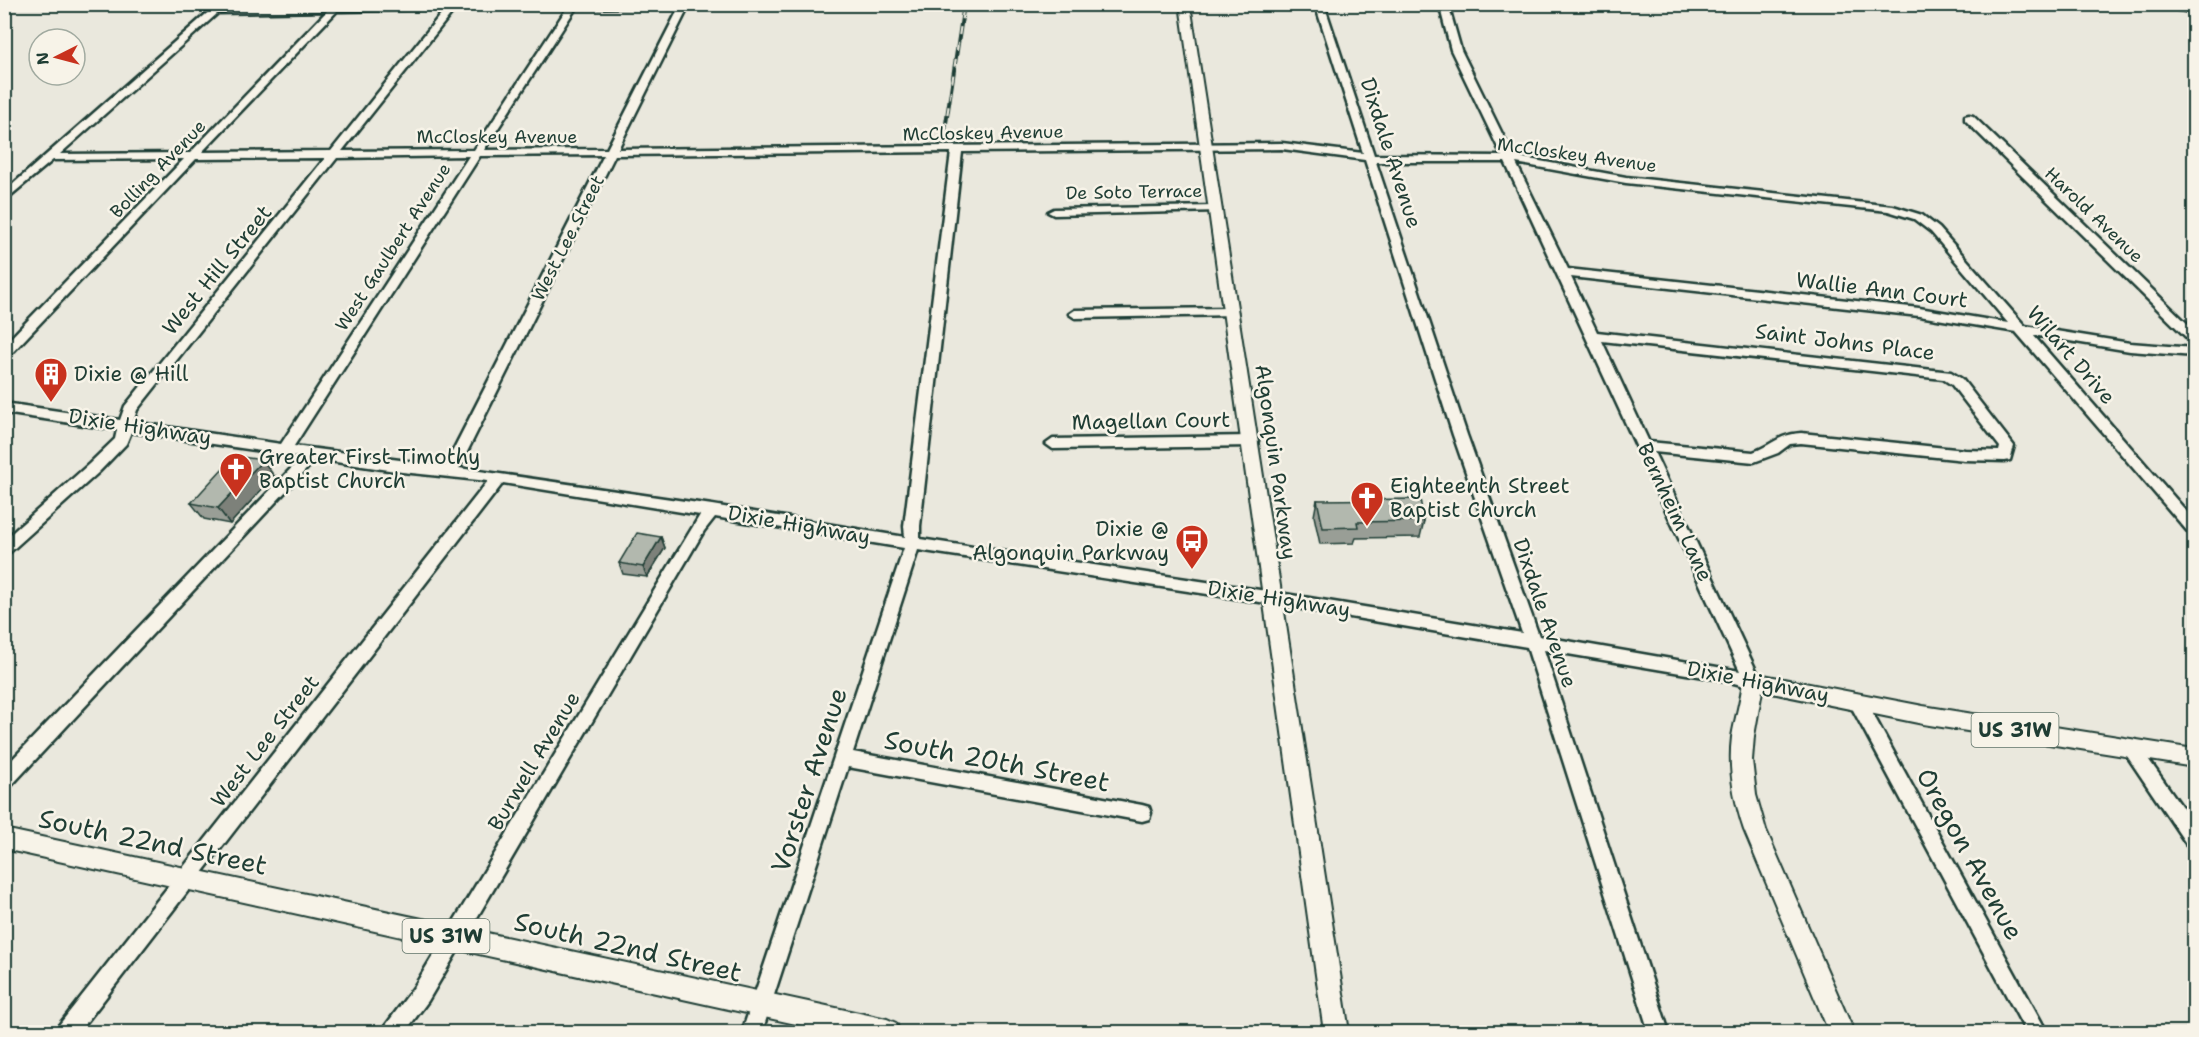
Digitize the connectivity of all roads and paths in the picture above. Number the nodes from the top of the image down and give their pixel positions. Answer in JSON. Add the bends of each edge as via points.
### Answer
{"nodes":[{"id":1,"x":632,"y":4,"type":"edge"},
{"id":2,"x":686,"y":4,"type":"edge"},
{"id":3,"x":1185,"y":4,"type":"edge"},
{"id":4,"x":1319,"y":4,"type":"edge"},
{"id":5,"x":1443,"y":4,"type":"edge"},
{"id":6,"x":454,"y":5,"type":"edge"},
{"id":7,"x":573,"y":5,"type":"edge"},
{"id":8,"x":335,"y":8,"type":"junction"},
{"id":9,"x":1970,"y":118,"type":"dead end"},
{"id":10,"x":1206,"y":147,"type":"junction"},
{"id":11,"x":957,"y":150,"type":"junction"},
{"id":12,"x":611,"y":153,"type":"junction"},
{"id":13,"x":476,"y":154,"type":"junction"},
{"id":14,"x":335,"y":155,"type":"junction"},
{"id":15,"x":193,"y":156,"type":"junction"},
{"id":16,"x":50,"y":157,"type":"junction"},
{"id":17,"x":1370,"y":158,"type":"junction"},
{"id":18,"x":1510,"y":159,"type":"junction"},
{"id":19,"x":4,"y":198,"type":"edge"},
{"id":20,"x":1215,"y":209,"type":"junction"},
{"id":21,"x":1054,"y":212,"type":"dead end"},
{"id":22,"x":1911,"y":213,"type":"joint"},
{"id":23,"x":1563,"y":273,"type":"junction"},
{"id":24,"x":1231,"y":312,"type":"junction"},
{"id":25,"x":1075,"y":314,"type":"dead end"},
{"id":26,"x":2020,"y":328,"type":"junction"},
{"id":27,"x":1593,"y":336,"type":"junction"},
{"id":28,"x":2194,"y":337,"type":"edge"},
{"id":29,"x":2194,"y":352,"type":"edge"},
{"id":30,"x":4,"y":353,"type":"edge"},
{"id":31,"x":4,"y":408,"type":"edge"},
{"id":32,"x":127,"y":426,"type":"junction"},
{"id":33,"x":1251,"y":441,"type":"junction"},
{"id":34,"x":1053,"y":444,"type":"dead end"},
{"id":35,"x":1644,"y":446,"type":"junction"},
{"id":36,"x":285,"y":449,"type":"junction"},
{"id":37,"x":314,"y":453,"type":"junction"},
{"id":38,"x":450,"y":471,"type":"junction"},
{"id":39,"x":499,"y":477,"type":"junction"},
{"id":40,"x":712,"y":510,"type":"junction"},
{"id":41,"x":2194,"y":529,"type":"edge"},
{"id":42,"x":913,"y":543,"type":"junction"},
{"id":43,"x":4,"y":549,"type":"edge"},
{"id":44,"x":1274,"y":598,"type":"junction"},
{"id":45,"x":1533,"y":641,"type":"junction"},
{"id":46,"x":1753,"y":681,"type":"junction"},
{"id":47,"x":1857,"y":701,"type":"junction"},
{"id":48,"x":2131,"y":748,"type":"junction"},
{"id":49,"x":843,"y":758,"type":"junction"},
{"id":50,"x":2194,"y":758,"type":"edge"},
{"id":51,"x":4,"y":781,"type":"edge"},
{"id":52,"x":1142,"y":813,"type":"dead end"},
{"id":53,"x":4,"y":839,"type":"edge"},
{"id":54,"x":2194,"y":839,"type":"edge"},
{"id":55,"x":186,"y":879,"type":"junction"},
{"id":56,"x":455,"y":938,"type":"junction"},
{"id":57,"x":761,"y":1005,"type":"junction"},
{"id":58,"x":66,"y":1032,"type":"edge"},
{"id":59,"x":393,"y":1032,"type":"edge"},
{"id":60,"x":752,"y":1032,"type":"edge"},
{"id":61,"x":887,"y":1032,"type":"edge"},
{"id":62,"x":1337,"y":1032,"type":"edge"},
{"id":63,"x":1659,"y":1032,"type":"edge"},
{"id":64,"x":1841,"y":1032,"type":"edge"},
{"id":65,"x":2037,"y":1032,"type":"edge"}],
"edges":[{"from":1,"to":7,"type":"street"},
{"from":2,"to":12,"type":"street","name":"West Lee Street"},
{"from":3,"to":10,"type":"main road","name":"Algonquin Parkway"},
{"from":4,"to":17,"type":"street","name":"Dixdale Avenue"},
{"from":5,"to":18,"type":"street","name":"Bernheim Lane","via":[[1456,50]]},
{"from":6,"to":7,"type":"street"},
{"from":6,"to":8,"type":"street"},
{"from":6,"to":14,"type":"street","name":"West Hill Street"},
{"from":7,"to":13,"type":"street","name":"West Gaulbert Avenue"},
{"from":8,"to":15,"type":"street","name":"Bolling Avenue"},
{"from":8,"to":16,"type":"street","via":[[216,10]]},
{"from":9,"to":28,"type":"street","name":"Harold Avenue"},
{"from":10,"to":11,"type":"street","name":"McCloskey Avenue"},
{"from":10,"to":17,"type":"street","name":"McCloskey Avenue","via":[[1282,146]]},
{"from":10,"to":20,"type":"main road","name":"Algonquin Parkway"},
{"from":11,"to":12,"type":"street","name":"McCloskey Avenue"},
{"from":11,"to":42,"type":"street","name":"Vorster Avenue"},
{"from":12,"to":13,"type":"street","name":"McCloskey Avenue"},
{"from":12,"to":38,"type":"street","name":"West Lee Street"},
{"from":13,"to":14,"type":"street","name":"McCloskey Avenue"},
{"from":13,"to":36,"type":"street","name":"West Gaulbert Avenue"},
{"from":14,"to":15,"type":"street","name":"McCloskey Avenue"},
{"from":14,"to":32,"type":"street","name":"West Hill Street","via":[[130,409]]},
{"from":15,"to":16,"type":"street","name":"McCloskey Avenue"},
{"from":15,"to":30,"type":"street","name":"Bolling Avenue"},
{"from":16,"to":19,"type":"street"},
{"from":17,"to":18,"type":"street","name":"McCloskey Avenue"},
{"from":17,"to":45,"type":"street","name":"Dixdale Avenue","via":[[1492,529]]},
{"from":18,"to":22,"type":"street","name":"McCloskey Avenue","via":[[1626,180]]},
{"from":18,"to":23,"type":"street","name":"Bernheim Lane"},
{"from":20,"to":21,"type":"street","name":"De Soto Terrace"},
{"from":20,"to":24,"type":"main road","name":"Algonquin Parkway"},
{"from":22,"to":26,"type":"street","name":"Wilart Drive","via":[[1935,230]]},
{"from":23,"to":26,"type":"street","name":"Wallie Ann Court","via":[[1919,312]]},
{"from":23,"to":27,"type":"street","name":"Bernheim Lane"},
{"from":24,"to":25,"type":"street"},
{"from":24,"to":33,"type":"main road","name":"Algonquin Parkway"},
{"from":26,"to":29,"type":"street","name":"Wallie Ann Court","via":[[2130,347]]},
{"from":26,"to":41,"type":"street","name":"Wilart Drive"},
{"from":27,"to":35,"type":"street","name":"Bernheim Lane"},
{"from":27,"to":35,"type":"street","name":"Saint Johns Place","via":[[1946,375],[1957,382],[2007,446],[2005,456],[1995,456],[1786,439],[1773,450],[1754,457]]},
{"from":31,"to":32,"type":"street","name":"Dixie Highway"},
{"from":32,"to":36,"type":"street","name":"Dixie Highway"},
{"from":32,"to":43,"type":"street","name":"West Hill Street","via":[[121,441],[108,455]]},
{"from":33,"to":34,"type":"street","name":"Magellan Court"},
{"from":33,"to":44,"type":"main road","name":"Algonquin Parkway"},
{"from":35,"to":46,"type":"street","name":"Bernheim Lane"},
{"from":36,"to":37,"type":"street","name":"Dixie Highway"},
{"from":37,"to":38,"type":"street","name":"Dixie Highway"},
{"from":37,"to":51,"type":"street"},
{"from":38,"to":39,"type":"street","name":"Dixie Highway"},
{"from":39,"to":40,"type":"street","name":"Dixie Highway"},
{"from":39,"to":55,"type":"street","name":"West Lee Street"},
{"from":40,"to":42,"type":"street","name":"Dixie Highway"},
{"from":40,"to":56,"type":"street","name":"Burwell Avenue"},
{"from":42,"to":44,"type":"street","name":"Dixie Highway"},
{"from":42,"to":49,"type":"street","name":"Vorster Avenue"},
{"from":44,"to":45,"type":"street","name":"Dixie Highway"},
{"from":44,"to":62,"type":"main road","name":"Algonquin Parkway"},
{"from":45,"to":46,"type":"street","name":"Dixie Highway"},
{"from":45,"to":63,"type":"street","name":"Dixdale Avenue"},
{"from":46,"to":47,"type":"main road","name":"Dixie Highway","number":"US 31W"},
{"from":46,"to":64,"type":"main road","via":[[1742,740],[1747,804]]},
{"from":47,"to":48,"type":"main road","name":"Dixie Highway","number":"US 31W"},
{"from":47,"to":65,"type":"street","name":"Oregon Avenue"},
{"from":48,"to":50,"type":"main road","name":"Dixie Highway","number":"US 31W"},
{"from":48,"to":54,"type":"street"},
{"from":49,"to":52,"type":"street","name":"South 20th Street"},
{"from":49,"to":57,"type":"street","name":"Vorster Avenue"},
{"from":53,"to":55,"type":"main road","name":"South 22nd Street","number":"US 31W"},
{"from":55,"to":56,"type":"main road","name":"South 22nd Street","number":"US 31W"},
{"from":55,"to":58,"type":"street","name":"West Lee Street"},
{"from":56,"to":57,"type":"main road","name":"South 22nd Street","number":"US 31W"},
{"from":56,"to":59,"type":"street","name":"Burwell Avenue"},
{"from":57,"to":60,"type":"street","name":"Vorster Avenue"},
{"from":57,"to":61,"type":"main road","name":"South 22nd Street","number":"US 31W"}]}
